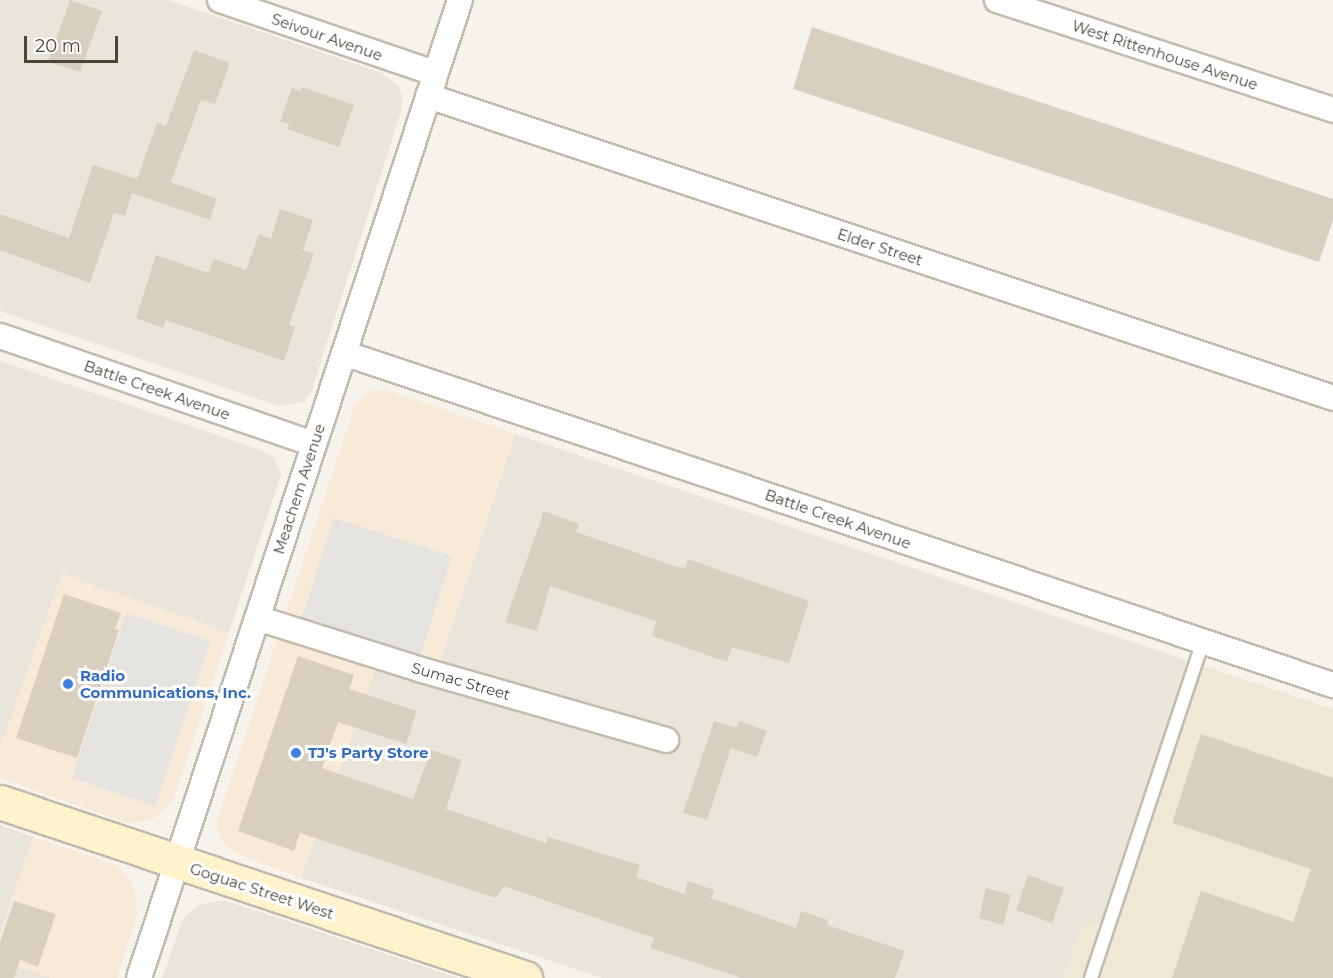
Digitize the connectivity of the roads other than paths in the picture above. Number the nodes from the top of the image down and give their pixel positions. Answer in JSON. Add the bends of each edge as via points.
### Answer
{"nodes":[{"id":1,"x":219,"y":0,"type":"edge"},
{"id":2,"x":460,"y":0,"type":"edge"},
{"id":3,"x":997,"y":0,"type":"edge"},
{"id":4,"x":435,"y":73,"type":"junction"},
{"id":5,"x":428,"y":96,"type":"junction"},
{"id":6,"x":1333,"y":110,"type":"edge"},
{"id":7,"x":0,"y":336,"type":"edge"},
{"id":8,"x":344,"y":353,"type":"junction"},
{"id":9,"x":1333,"y":398,"type":"edge"},
{"id":10,"x":314,"y":444,"type":"junction"},
{"id":11,"x":257,"y":618,"type":"junction"},
{"id":12,"x":1203,"y":642,"type":"junction"},
{"id":13,"x":1333,"y":685,"type":"edge"},
{"id":14,"x":666,"y":740,"type":"dead end"},
{"id":15,"x":0,"y":802,"type":"edge"},
{"id":16,"x":177,"y":863,"type":"junction"},
{"id":17,"x":139,"y":978,"type":"edge"},
{"id":18,"x":525,"y":978,"type":"edge"},
{"id":19,"x":1091,"y":978,"type":"edge"}],
"edges":[{"from":1,"to":4,"type":"street","name":"Seivour Avenue"},
{"from":2,"to":4,"type":"street","name":"Meachem Avenue"},
{"from":3,"to":6,"type":"street","name":"West Rittenhouse Avenue"},
{"from":4,"to":5,"type":"street","name":"Meachem Avenue"},
{"from":5,"to":8,"type":"street","name":"Meachem Avenue"},
{"from":5,"to":9,"type":"street","name":"Elder Street"},
{"from":7,"to":10,"type":"street","name":"Battle Creek Avenue"},
{"from":8,"to":10,"type":"street","name":"Meachem Avenue"},
{"from":8,"to":12,"type":"street","name":"Battle Creek Avenue"},
{"from":10,"to":11,"type":"street","name":"Meachem Avenue"},
{"from":11,"to":14,"type":"street","name":"Sumac Street"},
{"from":11,"to":16,"type":"street","name":"Meachem Avenue"},
{"from":12,"to":13,"type":"street","name":"Battle Creek Avenue"},
{"from":12,"to":19,"type":"lane"},
{"from":15,"to":16,"type":"street","name":"Goguac Street West"},
{"from":16,"to":17,"type":"street","name":"Meachem Avenue"},
{"from":16,"to":18,"type":"street","name":"Goguac Street West"}]}
